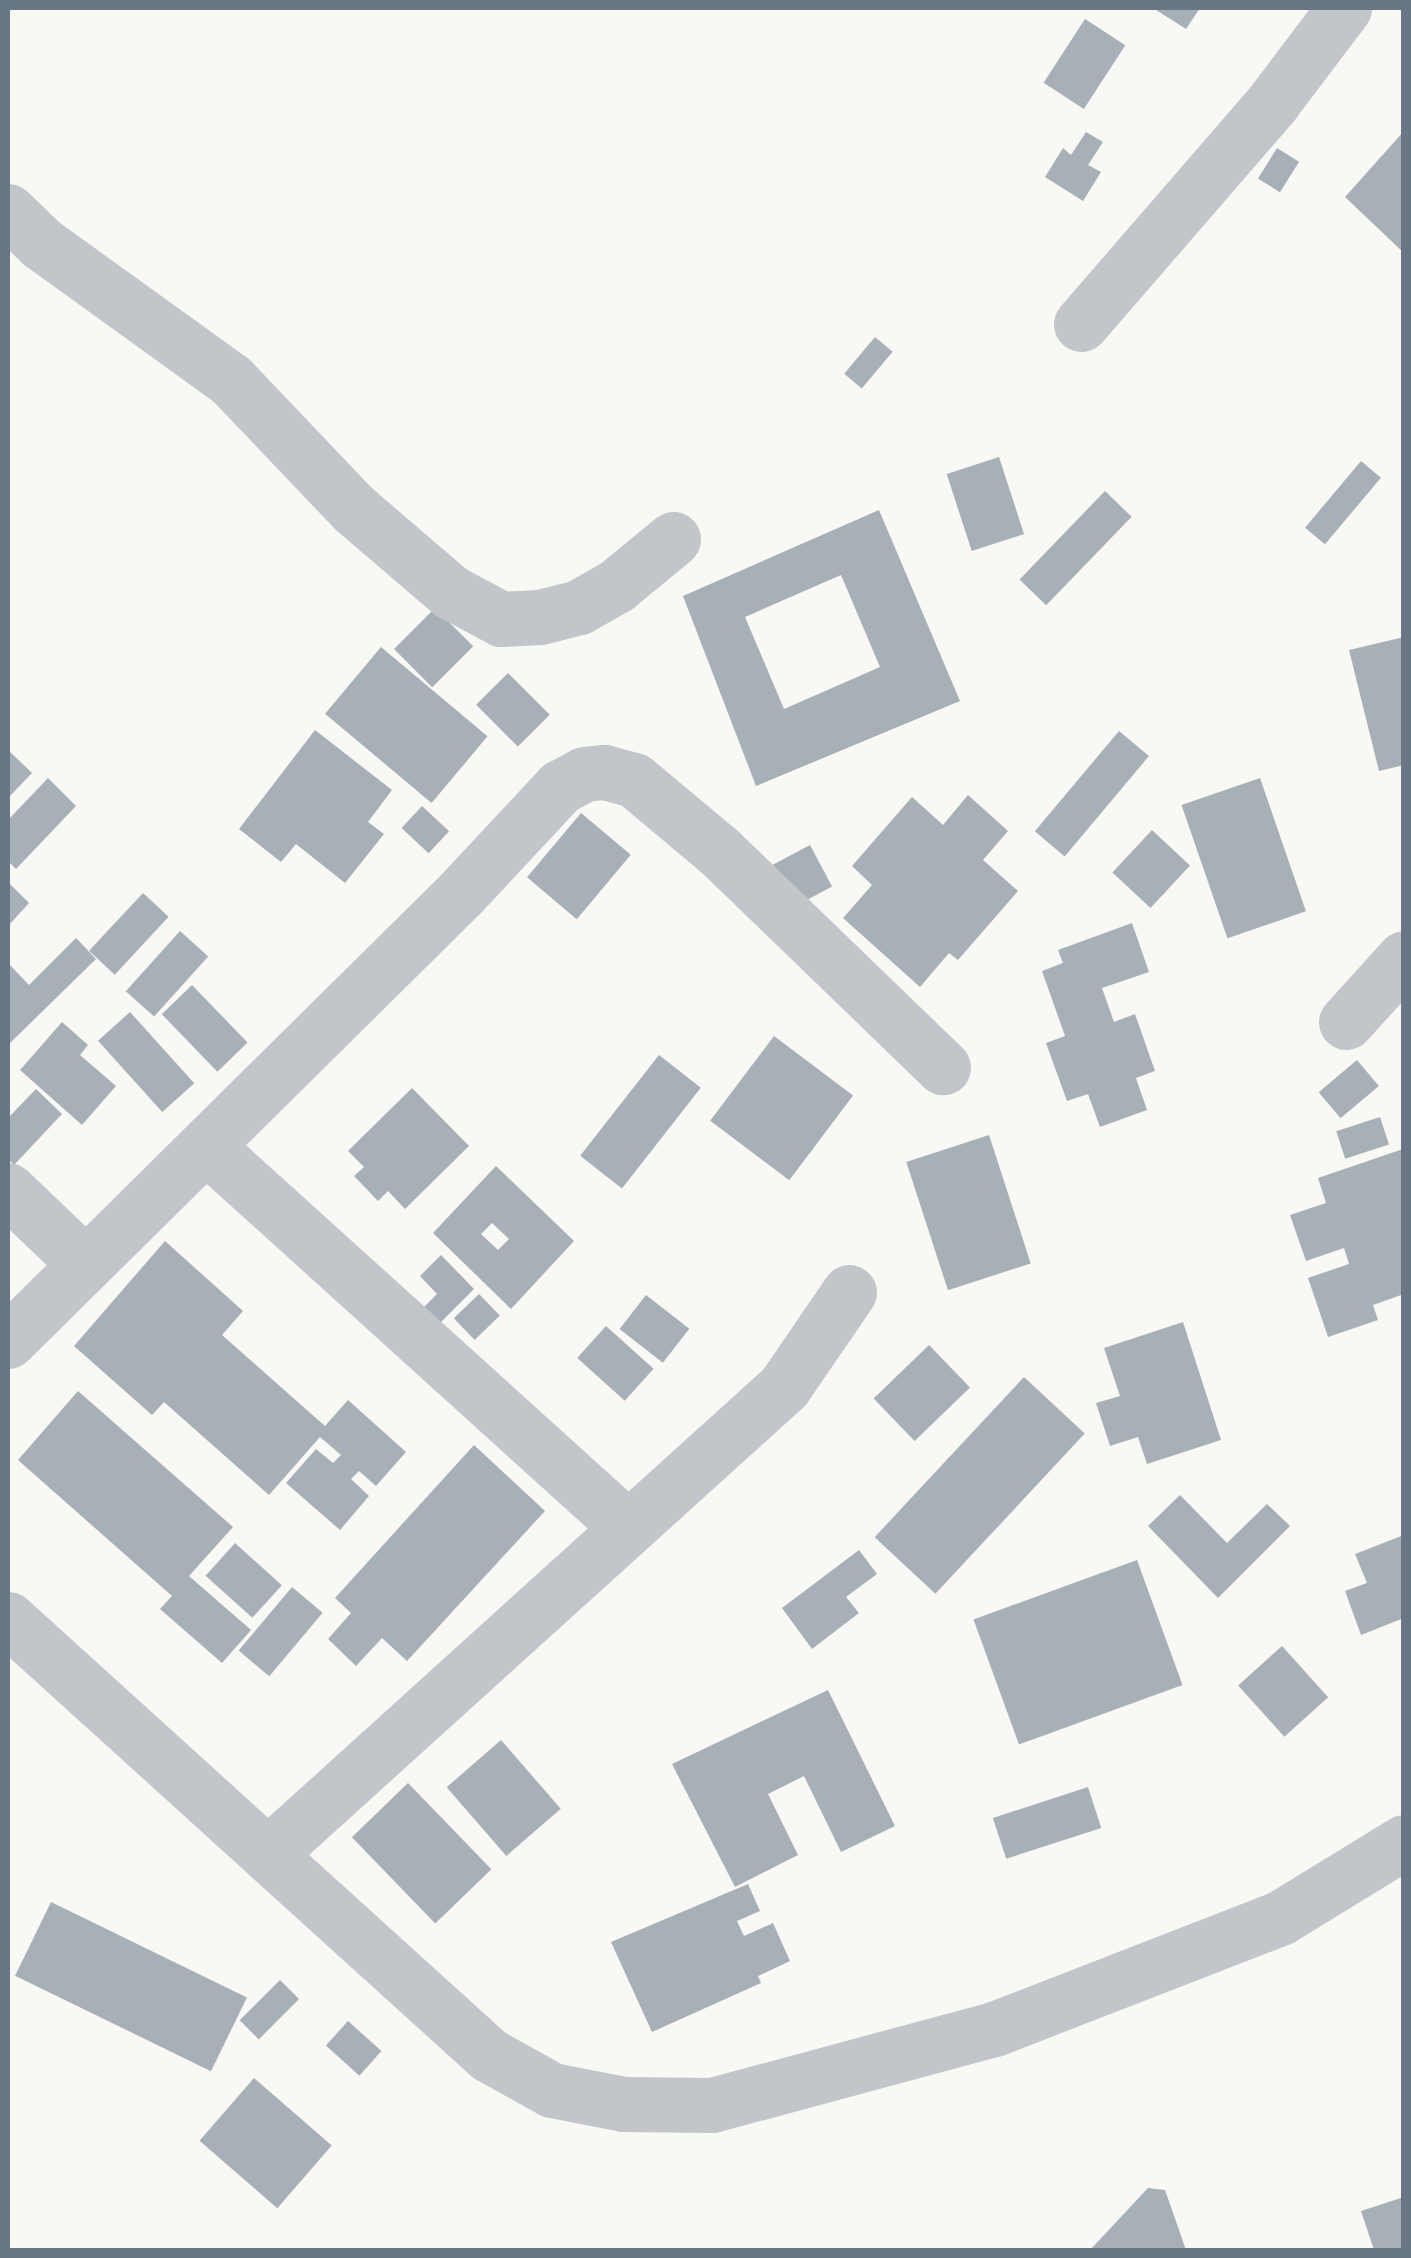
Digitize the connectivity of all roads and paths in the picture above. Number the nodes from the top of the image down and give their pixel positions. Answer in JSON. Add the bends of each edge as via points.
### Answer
{"nodes":[{"id":1,"x":1344,"y":8,"type":"edge"},
{"id":2,"x":8,"y":211,"type":"edge"},
{"id":3,"x":1082,"y":324,"type":"dead end"},
{"id":4,"x":673,"y":539,"type":"dead end"},
{"id":5,"x":1404,"y":958,"type":"edge"},
{"id":6,"x":1346,"y":1022,"type":"dead end"},
{"id":7,"x":943,"y":1067,"type":"dead end"},
{"id":8,"x":206,"y":1146,"type":"junction"},
{"id":9,"x":8,"y":1190,"type":"edge"},
{"id":10,"x":84,"y":1263,"type":"junction"},
{"id":11,"x":848,"y":1292,"type":"dead end"},
{"id":12,"x":8,"y":1341,"type":"edge"},
{"id":13,"x":627,"y":1527,"type":"junction"},
{"id":14,"x":8,"y":1619,"type":"edge"},
{"id":15,"x":1404,"y":1842,"type":"edge"},
{"id":16,"x":268,"y":1854,"type":"junction"}],
"edges":[{"from":1,"to":3,"type":"street","via":[[1273,102]]},
{"from":2,"to":4,"type":"street","via":[[41,243],[231,380],[354,510],[451,592],[501,619],[579,607]]},
{"from":5,"to":6,"type":"street"},
{"from":7,"to":8,"type":"street","via":[[720,852],[634,780],[584,774],[560,787]]},
{"from":8,"to":10,"type":"street"},
{"from":8,"to":13,"type":"street"},
{"from":9,"to":10,"type":"street"},
{"from":10,"to":12,"type":"street"},
{"from":11,"to":13,"type":"street","via":[[784,1387]]},
{"from":13,"to":16,"type":"street"},
{"from":14,"to":16,"type":"street"},
{"from":15,"to":16,"type":"street","via":[[1280,1918],[994,2029],[712,2105],[624,2104],[552,2090],[489,2055]]}]}
